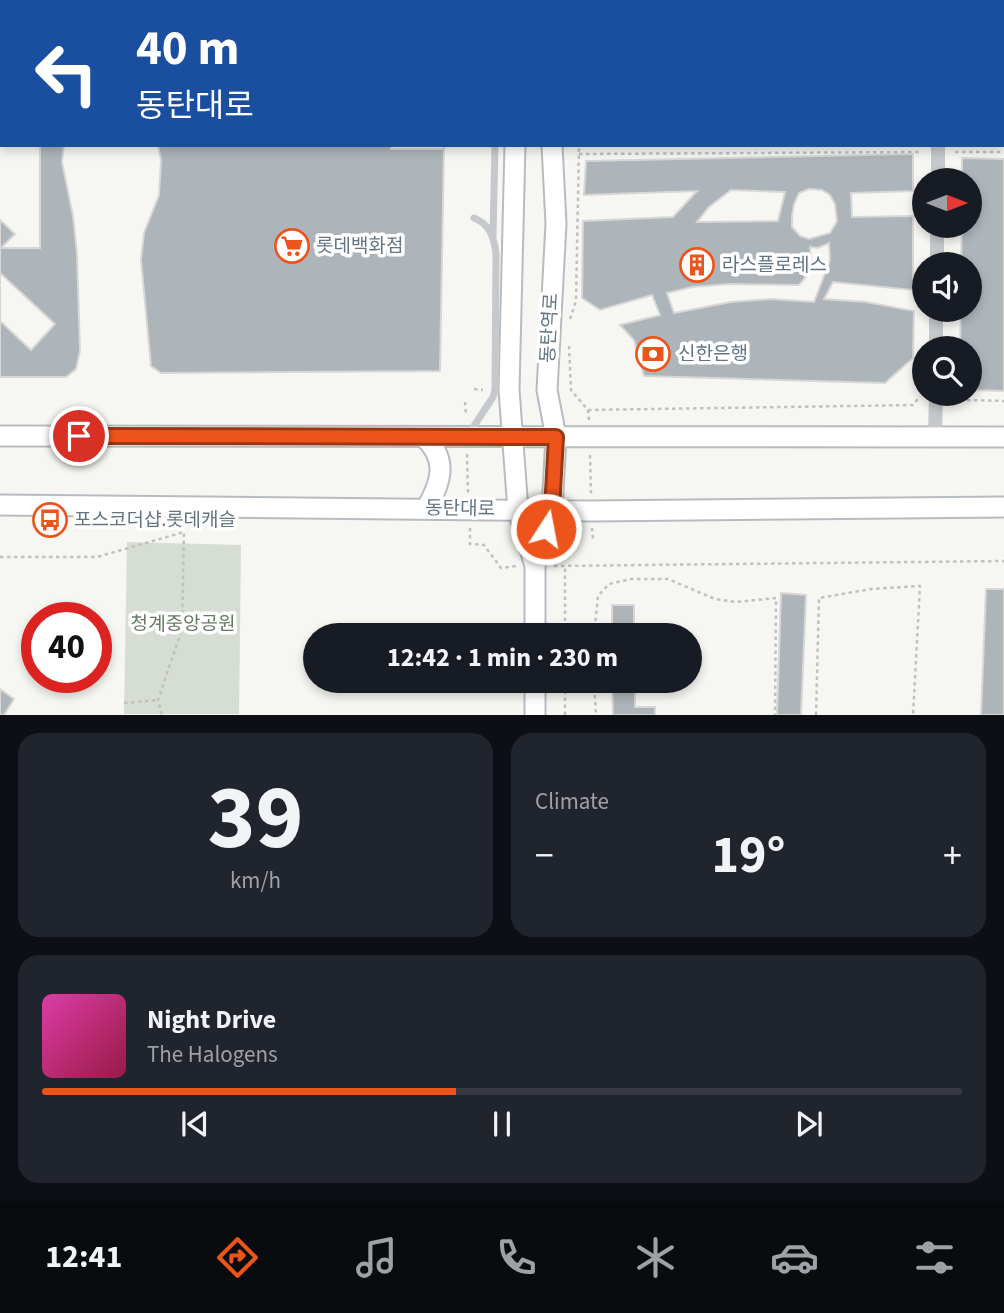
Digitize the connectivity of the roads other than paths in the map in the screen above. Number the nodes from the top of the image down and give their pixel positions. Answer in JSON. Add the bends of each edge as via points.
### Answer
{"nodes":[{"id":1,"x":495,"y":147,"type":"edge"},
{"id":2,"x":515,"y":147,"type":"edge"},
{"id":3,"x":552,"y":147,"type":"edge"},
{"id":4,"x":938,"y":150,"type":"edge"},
{"id":5,"x":938,"y":168,"type":"edge"},
{"id":6,"x":474,"y":218,"type":"dead end"},
{"id":7,"x":493,"y":236,"type":"junction"},
{"id":8,"x":936,"y":406,"type":"edge"},
{"id":9,"x":0,"y":436,"type":"edge"},
{"id":10,"x":511,"y":437,"type":"junction"},
{"id":11,"x":556,"y":437,"type":"junction"},
{"id":12,"x":424,"y":438,"type":"junction"},
{"id":13,"x":467,"y":438,"type":"junction"},
{"id":14,"x":935,"y":438,"type":"junction"},
{"id":15,"x":1004,"y":438,"type":"edge"},
{"id":16,"x":0,"y":505,"type":"edge"},
{"id":17,"x":1004,"y":507,"type":"edge"},
{"id":18,"x":426,"y":509,"type":"junction"},
{"id":19,"x":518,"y":510,"type":"junction"},
{"id":20,"x":552,"y":510,"type":"junction"},
{"id":21,"x":535,"y":566,"type":"junction"},
{"id":22,"x":535,"y":623,"type":"edge"},
{"id":23,"x":535,"y":693,"type":"edge"},
{"id":24,"x":535,"y":715,"type":"edge"}],
"edges":[{"from":1,"to":7,"type":"lane"},
{"from":2,"to":10,"type":"main road"},
{"from":3,"to":11,"type":"main road","name":"동탄역로","via":[[556,224],[547,390]]},
{"from":4,"to":5,"type":"street"},
{"from":6,"to":7,"type":"lane"},
{"from":7,"to":13,"type":"lane","via":[[495,390]]},
{"from":8,"to":14,"type":"street"},
{"from":9,"to":12,"type":"main road"},
{"from":10,"to":11,"type":"main road"},
{"from":10,"to":13,"type":"main road"},
{"from":10,"to":19,"type":"main road"},
{"from":11,"to":14,"type":"main road"},
{"from":11,"to":20,"type":"main road","name":"동탄역로"},
{"from":12,"to":13,"type":"main road"},
{"from":12,"to":18,"type":"main road","via":[[436,448],[440,467],[438,488]]},
{"from":14,"to":15,"type":"main road"},
{"from":16,"to":18,"type":"main road","name":"동탄대로"},
{"from":17,"to":20,"type":"main road","name":"동탄대로"},
{"from":18,"to":19,"type":"main road","name":"동탄대로"},
{"from":19,"to":20,"type":"main road","name":"동탄대로"},
{"from":19,"to":21,"type":"main road"},
{"from":20,"to":21,"type":"main road","name":"동탄역로"},
{"from":21,"to":22,"type":"main road"},
{"from":23,"to":24,"type":"main road"}]}
